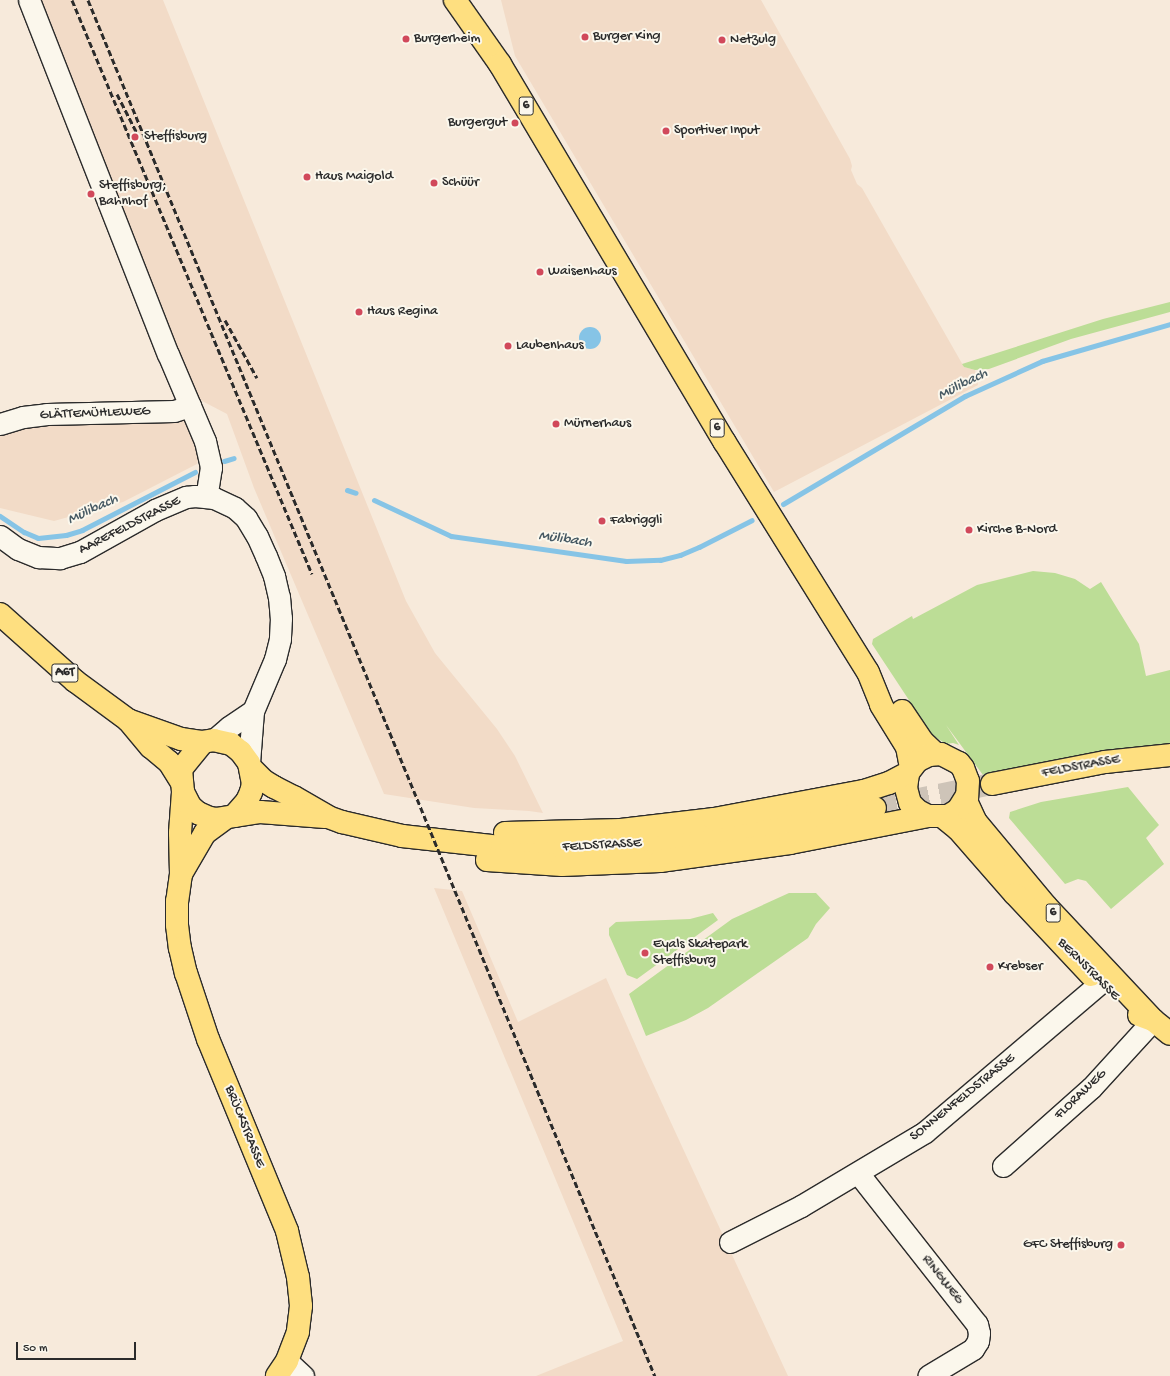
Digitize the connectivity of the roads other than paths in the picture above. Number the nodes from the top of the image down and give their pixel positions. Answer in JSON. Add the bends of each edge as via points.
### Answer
{"nodes":[{"id":1,"x":29,"y":0,"type":"edge"},
{"id":2,"x":455,"y":0,"type":"edge"},
{"id":3,"x":190,"y":406,"type":"junction"},
{"id":4,"x":0,"y":424,"type":"edge"},
{"id":5,"x":206,"y":496,"type":"junction"},
{"id":6,"x":0,"y":536,"type":"edge"},
{"id":7,"x":0,"y":614,"type":"edge"},
{"id":8,"x":868,"y":672,"type":"junction"},
{"id":9,"x":252,"y":710,"type":"junction"},
{"id":10,"x":128,"y":720,"type":"junction"},
{"id":11,"x":208,"y":741,"type":"junction"},
{"id":12,"x":936,"y":754,"type":"junction"},
{"id":13,"x":1170,"y":755,"type":"edge"},
{"id":14,"x":250,"y":765,"type":"junction"},
{"id":15,"x":910,"y":770,"type":"junction"},
{"id":16,"x":992,"y":784,"type":"tunnel mouth"},
{"id":17,"x":182,"y":787,"type":"junction"},
{"id":18,"x":966,"y":797,"type":"junction"},
{"id":19,"x":875,"y":808,"type":"tunnel mouth"},
{"id":20,"x":229,"y":817,"type":"junction"},
{"id":21,"x":328,"y":817,"type":"junction"},
{"id":22,"x":936,"y":817,"type":"junction"},
{"id":23,"x":402,"y":836,"type":"junction"},
{"id":24,"x":181,"y":874,"type":"junction"},
{"id":25,"x":1100,"y":983,"type":"junction"},
{"id":26,"x":1153,"y":1020,"type":"junction"},
{"id":27,"x":1170,"y":1034,"type":"edge"},
{"id":28,"x":1003,"y":1166,"type":"dead end"},
{"id":29,"x":858,"y":1173,"type":"junction"},
{"id":30,"x":730,"y":1242,"type":"dead end"},
{"id":31,"x":282,"y":1368,"type":"edge"},
{"id":32,"x":303,"y":1376,"type":"edge"},
{"id":33,"x":928,"y":1376,"type":"edge"}],
"edges":[{"from":1,"to":3,"type":"street"},
{"from":2,"to":8,"type":"main road","number":"6","via":[[500,64],[724,441]]},
{"from":3,"to":4,"type":"street","name":"GLÄTTEMÜHLEWEG","via":[[174,412],[47,414],[23,417]]},
{"from":3,"to":5,"type":"street","via":[[210,454],[211,467]]},
{"from":5,"to":6,"type":"street","name":"AAREFELDSTRASSE","via":[[186,497],[171,502],[80,552],[60,558],[38,557],[18,549]]},
{"from":5,"to":9,"type":"street","name":"AAREFELDSTRASSE","via":[[229,504],[246,518],[266,556],[279,597],[280,639],[275,659]]},
{"from":7,"to":10,"type":"main road","number":"A6T","via":[[75,681]]},
{"from":8,"to":12,"type":"main road","number":"6","via":[[893,697],[922,742]]},
{"from":8,"to":15,"type":"main road","number":"6","via":[[881,705],[907,747]]},
{"from":9,"to":11,"type":"street","name":"AAREFELDSTRASSE"},
{"from":9,"to":14,"type":"street","name":"AAREFELDSTRASSE"},
{"from":10,"to":11,"type":"main road","number":"A6T","via":[[181,739]]},
{"from":10,"to":17,"type":"main road","number":"A6T","via":[[151,747],[169,762]]},
{"from":11,"to":14,"type":"main road","via":[[224,741],[238,748]]},
{"from":11,"to":17,"type":"main road","via":[[181,769]]},
{"from":12,"to":15,"type":"main road","via":[[922,758]]},
{"from":12,"to":18,"type":"main road","via":[[947,756],[963,768],[968,780]]},
{"from":13,"to":16,"type":"main road","name":"FELDSTRASSE","via":[[1105,762]]},
{"from":14,"to":20,"type":"main road","via":[[252,792],[247,801]]},
{"from":14,"to":21,"type":"main road","name":"FELDSTRASSE","via":[[274,787]]},
{"from":15,"to":22,"type":"main road","via":[[906,788],[910,803],[918,811]]},
{"from":15,"to":23,"type":"main road","via":[[889,784],[864,791],[763,811],[669,825],[580,832],[454,832]]},
{"from":17,"to":20,"type":"main road","via":[[190,805],[198,813],[210,818]]},
{"from":17,"to":24,"type":"main road","name":"BRÜCKSTRASSE"},
{"from":18,"to":22,"type":"main road","via":[[958,810],[948,816]]},
{"from":18,"to":26,"type":"main road","number":"6","via":[[973,818],[996,848],[1046,906]]},
{"from":19,"to":23,"type":"main road","name":"FELDSTRASSE","via":[[741,832],[623,846],[502,847]]},
{"from":20,"to":21,"type":"main road","name":"FELDSTRASSE","via":[[260,812]]},
{"from":20,"to":24,"type":"main road","name":"BRÜCKSTRASSE","via":[[205,833]]},
{"from":21,"to":23,"type":"main road","name":"FELDSTRASSE"},
{"from":22,"to":23,"type":"main road","via":[[742,850],[660,861],[601,865],[545,865],[494,861],[454,854]]},
{"from":22,"to":25,"type":"main road","name":"BERNSTRASSE","number":"6","via":[[958,829],[1067,951]]},
{"from":24,"to":31,"type":"main road","name":"BRÜCKSTRASSE","via":[[177,924],[186,973],[208,1039],[287,1231],[296,1266],[300,1293],[298,1332]]},
{"from":25,"to":26,"type":"main road","name":"BERNSTRASSE","number":"6","via":[[1133,1012]]},
{"from":25,"to":29,"type":"street","name":"SONNENFELDSTRASSE","via":[[935,1125]]},
{"from":26,"to":27,"type":"main road","name":"BERNSTRASSE","number":"6"},
{"from":26,"to":28,"type":"street","name":"FLORAWEG","via":[[1091,1088]]},
{"from":29,"to":30,"type":"street","name":"SONNENFELDSTRASSE","via":[[801,1206]]},
{"from":29,"to":33,"type":"street","name":"RINGWEG","via":[[976,1324],[979,1333],[973,1349]]},
{"from":31,"to":32,"type":"street"}]}
